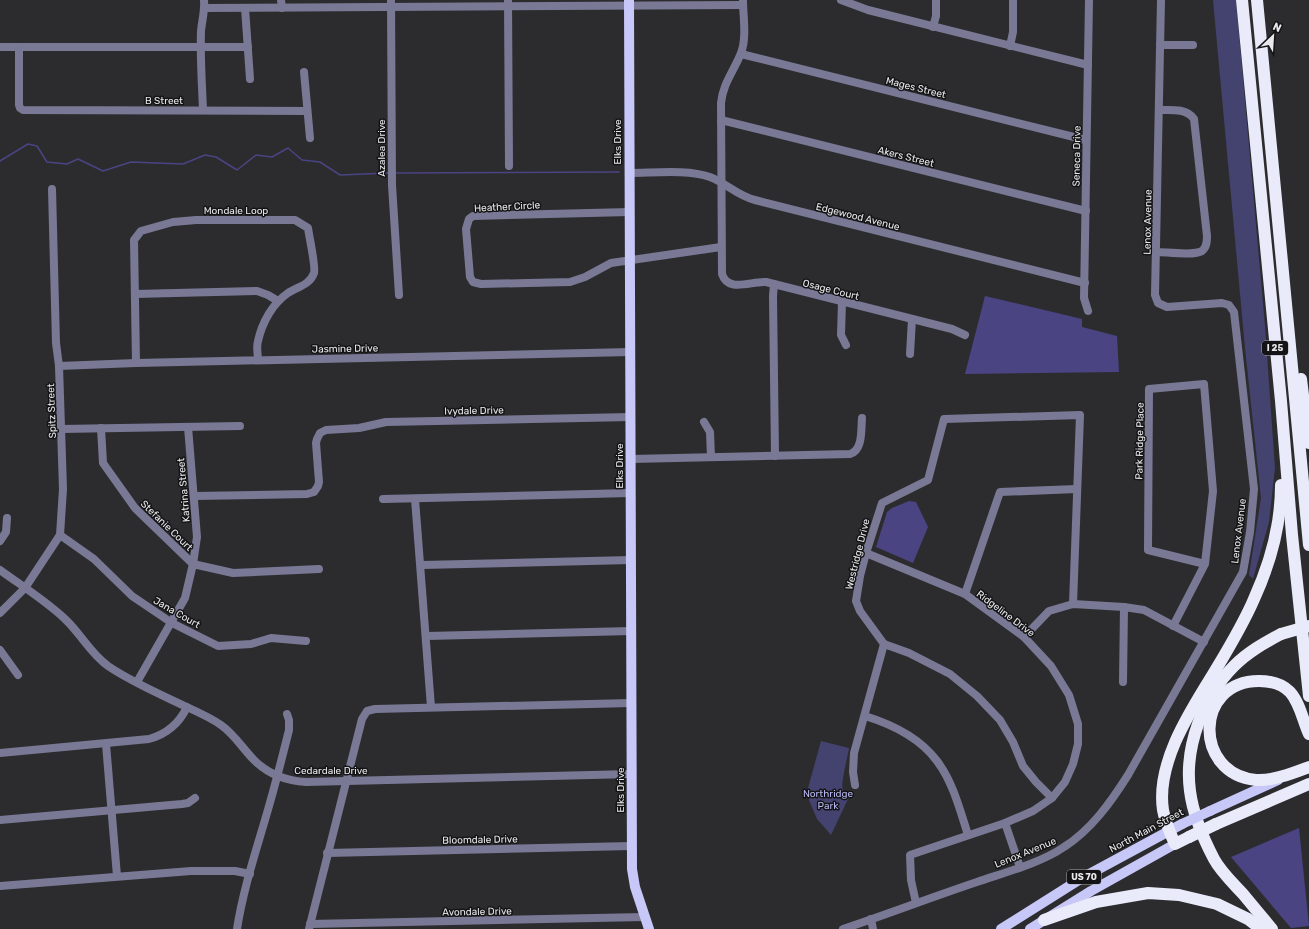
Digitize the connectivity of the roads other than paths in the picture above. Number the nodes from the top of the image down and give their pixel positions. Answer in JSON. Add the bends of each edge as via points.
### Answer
{"nodes":[{"id":1,"x":841,"y":0,"type":"edge"},
{"id":2,"x":936,"y":0,"type":"edge"},
{"id":3,"x":1013,"y":0,"type":"edge"},
{"id":4,"x":1089,"y":0,"type":"edge"},
{"id":5,"x":1161,"y":0,"type":"edge"},
{"id":6,"x":1242,"y":0,"type":"edge"},
{"id":7,"x":1258,"y":0,"type":"edge"},
{"id":8,"x":743,"y":2,"type":"edge"},
{"id":9,"x":508,"y":3,"type":"edge"},
{"id":10,"x":629,"y":3,"type":"edge"},
{"id":11,"x":856,"y":3,"type":"edge"},
{"id":12,"x":204,"y":4,"type":"edge"},
{"id":13,"x":282,"y":4,"type":"edge"},
{"id":14,"x":391,"y":4,"type":"edge"},
{"id":15,"x":245,"y":8,"type":"junction"},
{"id":16,"x":933,"y":27,"type":"junction"},
{"id":17,"x":1160,"y":45,"type":"junction"},
{"id":18,"x":1193,"y":45,"type":"dead end"},
{"id":19,"x":1010,"y":46,"type":"junction"},
{"id":20,"x":0,"y":47,"type":"edge"},
{"id":21,"x":19,"y":47,"type":"junction"},
{"id":22,"x":201,"y":47,"type":"junction"},
{"id":23,"x":248,"y":47,"type":"junction"},
{"id":24,"x":741,"y":54,"type":"junction"},
{"id":25,"x":1088,"y":65,"type":"junction"},
{"id":26,"x":304,"y":72,"type":"dead end"},
{"id":27,"x":250,"y":79,"type":"dead end"},
{"id":28,"x":203,"y":110,"type":"junction"},
{"id":29,"x":1159,"y":110,"type":"junction"},
{"id":30,"x":307,"y":111,"type":"junction"},
{"id":31,"x":721,"y":120,"type":"junction"},
{"id":32,"x":310,"y":138,"type":"dead end"},
{"id":33,"x":1086,"y":140,"type":"junction"},
{"id":34,"x":509,"y":166,"type":"dead end"},
{"id":35,"x":629,"y":173,"type":"junction"},
{"id":36,"x":721,"y":182,"type":"junction"},
{"id":37,"x":52,"y":189,"type":"dead end"},
{"id":38,"x":1086,"y":211,"type":"junction"},
{"id":39,"x":630,"y":212,"type":"junction"},
{"id":40,"x":722,"y":247,"type":"junction"},
{"id":41,"x":1156,"y":252,"type":"junction"},
{"id":42,"x":630,"y":261,"type":"junction"},
{"id":43,"x":1085,"y":283,"type":"junction"},
{"id":44,"x":774,"y":284,"type":"junction"},
{"id":45,"x":1285,"y":291,"type":"junction"},
{"id":46,"x":135,"y":294,"type":"junction"},
{"id":47,"x":399,"y":295,"type":"dead end"},
{"id":48,"x":278,"y":301,"type":"junction"},
{"id":49,"x":842,"y":302,"type":"junction"},
{"id":50,"x":1088,"y":310,"type":"dead end"},
{"id":51,"x":912,"y":319,"type":"junction"},
{"id":52,"x":965,"y":335,"type":"dead end"},
{"id":53,"x":846,"y":345,"type":"dead end"},
{"id":54,"x":631,"y":352,"type":"junction"},
{"id":55,"x":910,"y":354,"type":"dead end"},
{"id":56,"x":258,"y":360,"type":"junction"},
{"id":57,"x":136,"y":362,"type":"junction"},
{"id":58,"x":59,"y":366,"type":"junction"},
{"id":59,"x":1281,"y":401,"type":"junction"},
{"id":60,"x":631,"y":417,"type":"junction"},
{"id":61,"x":862,"y":418,"type":"dead end"},
{"id":62,"x":704,"y":422,"type":"dead end"},
{"id":63,"x":240,"y":426,"type":"dead end"},
{"id":64,"x":188,"y":427,"type":"junction"},
{"id":65,"x":101,"y":428,"type":"junction"},
{"id":66,"x":61,"y":429,"type":"junction"},
{"id":67,"x":1309,"y":430,"type":"edge"},
{"id":68,"x":1309,"y":443,"type":"edge"},
{"id":69,"x":775,"y":456,"type":"junction"},
{"id":70,"x":711,"y":457,"type":"junction"},
{"id":71,"x":631,"y":459,"type":"junction"},
{"id":72,"x":1077,"y":489,"type":"junction"},
{"id":73,"x":631,"y":494,"type":"junction"},
{"id":74,"x":194,"y":496,"type":"junction"},
{"id":75,"x":383,"y":499,"type":"dead end"},
{"id":76,"x":415,"y":499,"type":"junction"},
{"id":77,"x":7,"y":518,"type":"dead end"},
{"id":78,"x":60,"y":535,"type":"junction"},
{"id":79,"x":0,"y":540,"type":"edge"},
{"id":80,"x":1309,"y":545,"type":"edge"},
{"id":81,"x":866,"y":553,"type":"junction"},
{"id":82,"x":631,"y":560,"type":"junction"},
{"id":83,"x":193,"y":564,"type":"junction"},
{"id":84,"x":1205,"y":564,"type":"junction"},
{"id":85,"x":421,"y":565,"type":"junction"},
{"id":86,"x":319,"y":569,"type":"dead end"},
{"id":87,"x":0,"y":570,"type":"edge"},
{"id":88,"x":25,"y":588,"type":"junction"},
{"id":89,"x":966,"y":594,"type":"junction"},
{"id":90,"x":1073,"y":604,"type":"junction"},
{"id":91,"x":1124,"y":607,"type":"junction"},
{"id":92,"x":0,"y":613,"type":"edge"},
{"id":93,"x":172,"y":623,"type":"junction"},
{"id":94,"x":1173,"y":626,"type":"junction"},
{"id":95,"x":1309,"y":626,"type":"edge"},
{"id":96,"x":631,"y":631,"type":"junction"},
{"id":97,"x":426,"y":636,"type":"junction"},
{"id":98,"x":1024,"y":637,"type":"junction"},
{"id":99,"x":306,"y":640,"type":"dead end"},
{"id":100,"x":1204,"y":642,"type":"junction"},
{"id":101,"x":884,"y":644,"type":"junction"},
{"id":102,"x":0,"y":650,"type":"edge"},
{"id":103,"x":18,"y":675,"type":"dead end"},
{"id":104,"x":137,"y":682,"type":"junction"},
{"id":105,"x":1123,"y":682,"type":"dead end"},
{"id":106,"x":1309,"y":696,"type":"edge"},
{"id":107,"x":631,"y":703,"type":"junction"},
{"id":108,"x":187,"y":707,"type":"junction"},
{"id":109,"x":431,"y":707,"type":"junction"},
{"id":110,"x":287,"y":714,"type":"dead end"},
{"id":111,"x":864,"y":716,"type":"junction"},
{"id":112,"x":1309,"y":734,"type":"edge"},
{"id":113,"x":106,"y":744,"type":"junction"},
{"id":114,"x":0,"y":753,"type":"edge"},
{"id":115,"x":1309,"y":767,"type":"edge"},
{"id":116,"x":1294,"y":773,"type":"junction"},
{"id":117,"x":632,"y":774,"type":"junction"},
{"id":118,"x":277,"y":776,"type":"junction"},
{"id":119,"x":346,"y":781,"type":"junction"},
{"id":120,"x":1309,"y":784,"type":"edge"},
{"id":121,"x":855,"y":785,"type":"dead end"},
{"id":122,"x":195,"y":798,"type":"dead end"},
{"id":123,"x":1052,"y":798,"type":"junction"},
{"id":124,"x":111,"y":810,"type":"junction"},
{"id":125,"x":0,"y":820,"type":"edge"},
{"id":126,"x":1005,"y":823,"type":"junction"},
{"id":127,"x":1169,"y":831,"type":"junction"},
{"id":128,"x":968,"y":835,"type":"junction"},
{"id":129,"x":1175,"y":844,"type":"junction"},
{"id":130,"x":632,"y":846,"type":"junction"},
{"id":131,"x":327,"y":853,"type":"junction"},
{"id":132,"x":1020,"y":867,"type":"junction"},
{"id":133,"x":250,"y":874,"type":"junction"},
{"id":134,"x":117,"y":876,"type":"junction"},
{"id":135,"x":0,"y":886,"type":"edge"},
{"id":136,"x":916,"y":903,"type":"junction"},
{"id":137,"x":645,"y":917,"type":"junction"},
{"id":138,"x":871,"y":920,"type":"junction"},
{"id":139,"x":1044,"y":920,"type":"junction"},
{"id":140,"x":309,"y":927,"type":"edge"},
{"id":141,"x":238,"y":929,"type":"edge"},
{"id":142,"x":649,"y":929,"type":"edge"},
{"id":143,"x":843,"y":929,"type":"edge"},
{"id":144,"x":873,"y":929,"type":"edge"},
{"id":145,"x":1001,"y":929,"type":"edge"},
{"id":146,"x":1030,"y":929,"type":"edge"},
{"id":147,"x":1261,"y":929,"type":"edge"},
{"id":148,"x":1272,"y":929,"type":"edge"}],
"edges":[{"from":1,"to":11,"type":"street"},
{"from":2,"to":16,"type":"street"},
{"from":3,"to":19,"type":"street","via":[[1013,32]]},
{"from":4,"to":25,"type":"street","name":"Seneca Drive"},
{"from":5,"to":17,"type":"street","name":"Lenox Avenue"},
{"from":6,"to":59,"type":"highway","number":"I 25"},
{"from":7,"to":45,"type":"highway","number":"I 25"},
{"from":8,"to":10,"type":"street"},
{"from":8,"to":24,"type":"street","via":[[744,37]]},
{"from":9,"to":10,"type":"street"},
{"from":9,"to":14,"type":"street"},
{"from":9,"to":34,"type":"street"},
{"from":10,"to":35,"type":"main road","name":"Elks Drive"},
{"from":11,"to":16,"type":"street"},
{"from":12,"to":15,"type":"street"},
{"from":12,"to":22,"type":"street"},
{"from":13,"to":14,"type":"street"},
{"from":13,"to":15,"type":"street"},
{"from":14,"to":47,"type":"street","name":"Azalea Drive","via":[[392,185]]},
{"from":15,"to":23,"type":"street"},
{"from":16,"to":19,"type":"street"},
{"from":17,"to":18,"type":"street"},
{"from":17,"to":29,"type":"street","name":"Lenox Avenue"},
{"from":19,"to":25,"type":"street"},
{"from":20,"to":21,"type":"street"},
{"from":21,"to":22,"type":"street"},
{"from":21,"to":28,"type":"street","name":"B Street","via":[[19,103],[20,108],[25,110]]},
{"from":22,"to":23,"type":"street"},
{"from":22,"to":28,"type":"street"},
{"from":23,"to":27,"type":"street"},
{"from":24,"to":31,"type":"street","via":[[724,88]]},
{"from":24,"to":33,"type":"street","name":"Mages Street"},
{"from":25,"to":33,"type":"street","name":"Seneca Drive"},
{"from":26,"to":30,"type":"street"},
{"from":28,"to":30,"type":"street","name":"B Street"},
{"from":29,"to":41,"type":"street","name":"Lenox Avenue"},
{"from":29,"to":41,"type":"street","via":[[1187,112],[1194,119],[1207,236],[1206,246],[1201,251]]},
{"from":30,"to":32,"type":"street"},
{"from":31,"to":36,"type":"street"},
{"from":31,"to":38,"type":"street","name":"Akers Street"},
{"from":33,"to":38,"type":"street","name":"Seneca Drive"},
{"from":35,"to":36,"type":"street","name":"Edgewood Avenue","via":[[693,174],[711,177]]},
{"from":35,"to":39,"type":"main road","name":"Elks Drive"},
{"from":36,"to":40,"type":"street"},
{"from":36,"to":43,"type":"street","name":"Edgewood Avenue","via":[[740,195],[755,200]]},
{"from":37,"to":58,"type":"street","name":"Spitz Street","via":[[56,343]]},
{"from":38,"to":43,"type":"street","name":"Seneca Drive"},
{"from":39,"to":42,"type":"main road","name":"Elks Drive"},
{"from":39,"to":42,"type":"street","name":"Heather Circle","via":[[475,216],[469,219],[466,229],[470,277],[478,284],[570,282],[607,265]]},
{"from":40,"to":42,"type":"street","name":"Heather Circle"},
{"from":40,"to":44,"type":"street","name":"Osage Court","via":[[722,274],[726,282],[736,285],[759,282]]},
{"from":41,"to":100,"type":"street","name":"Lenox Avenue","via":[[1155,295],[1158,302],[1167,307],[1222,302],[1234,312],[1238,337],[1254,490],[1250,532],[1243,572]]},
{"from":42,"to":54,"type":"main road","name":"Elks Drive"},
{"from":43,"to":50,"type":"street","name":"Seneca Drive"},
{"from":44,"to":49,"type":"street","name":"Osage Court"},
{"from":44,"to":69,"type":"street"},
{"from":45,"to":67,"type":"highway"},
{"from":45,"to":80,"type":"highway","number":"I 25"},
{"from":46,"to":48,"type":"street","via":[[257,291],[268,294]]},
{"from":46,"to":48,"type":"street","name":"Mondale Loop","via":[[134,240],[141,231],[173,222],[196,220],[296,220],[308,228],[315,272],[309,282]]},
{"from":46,"to":57,"type":"street","name":"Mondale Loop"},
{"from":48,"to":56,"type":"street","name":"Mondale Loop","via":[[263,325],[257,343]]},
{"from":49,"to":51,"type":"street","name":"Osage Court"},
{"from":49,"to":53,"type":"street","via":[[841,335]]},
{"from":51,"to":52,"type":"street","name":"Osage Court"},
{"from":51,"to":55,"type":"street"},
{"from":54,"to":56,"type":"street","name":"Jasmine Drive"},
{"from":54,"to":60,"type":"main road","name":"Elks Drive"},
{"from":56,"to":57,"type":"street","name":"Jasmine Drive"},
{"from":57,"to":58,"type":"street","name":"Jasmine Drive"},
{"from":58,"to":66,"type":"street","name":"Spitz Street"},
{"from":59,"to":106,"type":"highway","number":"I 25"},
{"from":59,"to":127,"type":"highway","via":[[1281,496],[1275,538],[1254,599],[1229,648],[1180,730],[1169,758],[1163,792],[1163,810]]},
{"from":60,"to":71,"type":"main road","name":"Elks Drive"},
{"from":60,"to":74,"type":"street","name":"Ivydale Drive","via":[[386,422],[359,428],[326,430],[317,433],[319,493]]},
{"from":61,"to":69,"type":"street","via":[[859,444],[853,453]]},
{"from":62,"to":70,"type":"street","via":[[710,432]]},
{"from":63,"to":64,"type":"street"},
{"from":64,"to":65,"type":"street"},
{"from":64,"to":74,"type":"street","name":"Katrina Street"},
{"from":65,"to":66,"type":"street"},
{"from":65,"to":83,"type":"street","name":"Stefanie Court","via":[[103,463],[135,508]]},
{"from":66,"to":78,"type":"street","name":"Spitz Street","via":[[63,490]]},
{"from":67,"to":68,"type":"highway"},
{"from":69,"to":70,"type":"street"},
{"from":70,"to":71,"type":"street"},
{"from":71,"to":73,"type":"main road","name":"Elks Drive"},
{"from":72,"to":81,"type":"street","name":"Westridge Drive","via":[[1080,415],[944,419],[928,480],[882,503]]},
{"from":72,"to":89,"type":"street","via":[[1000,492]]},
{"from":72,"to":90,"type":"street"},
{"from":73,"to":76,"type":"street"},
{"from":73,"to":82,"type":"main road","name":"Elks Drive"},
{"from":74,"to":83,"type":"street","name":"Katrina Street","via":[[197,537]]},
{"from":75,"to":76,"type":"street"},
{"from":76,"to":85,"type":"street"},
{"from":77,"to":79,"type":"street","via":[[6,532]]},
{"from":78,"to":88,"type":"street","name":"Spitz Street"},
{"from":78,"to":93,"type":"street","name":"Jana Court","via":[[94,559],[132,596]]},
{"from":81,"to":89,"type":"street","name":"Ridgeline Drive"},
{"from":81,"to":101,"type":"street","name":"Westridge Drive","via":[[856,601],[860,611]]},
{"from":82,"to":85,"type":"street"},
{"from":82,"to":96,"type":"main road","name":"Elks Drive"},
{"from":83,"to":86,"type":"street","name":"Stefanie Court","via":[[233,573]]},
{"from":83,"to":93,"type":"street","name":"Katrina Street","via":[[185,598]]},
{"from":84,"to":84,"type":"street","name":"Park Ridge Place","via":[[1213,491],[1204,384],[1149,389],[1148,550]]},
{"from":84,"to":94,"type":"street","name":"Park Ridge Place"},
{"from":85,"to":97,"type":"street"},
{"from":87,"to":88,"type":"street","name":"Cedardale Drive"},
{"from":88,"to":92,"type":"street","name":"Spitz Street"},
{"from":88,"to":104,"type":"street","name":"Cedardale Drive","via":[[66,620],[100,660]]},
{"from":89,"to":98,"type":"street","name":"Ridgeline Drive"},
{"from":90,"to":91,"type":"street"},
{"from":90,"to":98,"type":"street","via":[[1049,611]]},
{"from":91,"to":94,"type":"street","via":[[1144,610]]},
{"from":91,"to":105,"type":"street"},
{"from":93,"to":99,"type":"street","name":"Jana Court","via":[[218,646],[252,644],[271,638]]},
{"from":93,"to":104,"type":"street","name":"Katrina Street"},
{"from":94,"to":100,"type":"street"},
{"from":95,"to":148,"type":"highway","bridge":true,"via":[[1281,634],[1255,649],[1222,678],[1198,723],[1189,769],[1193,807],[1215,860]]},
{"from":96,"to":97,"type":"street"},
{"from":96,"to":107,"type":"main road","name":"Elks Drive"},
{"from":97,"to":109,"type":"street"},
{"from":98,"to":123,"type":"street","name":"Ridgeline Drive","via":[[1052,666],[1069,695],[1078,724],[1078,744],[1073,764],[1065,782]]},
{"from":100,"to":132,"type":"street","name":"Lenox Avenue","via":[[1113,799],[1064,847]]},
{"from":101,"to":111,"type":"street"},
{"from":101,"to":123,"type":"street","via":[[950,674],[977,696],[1000,720],[1023,766]]},
{"from":102,"to":103,"type":"street"},
{"from":104,"to":108,"type":"street","name":"Cedardale Drive"},
{"from":107,"to":109,"type":"street"},
{"from":107,"to":117,"type":"main road","name":"Elks Drive"},
{"from":108,"to":113,"type":"street","via":[[176,726],[158,736]]},
{"from":108,"to":118,"type":"street","name":"Cedardale Drive","via":[[222,726],[259,764]]},
{"from":109,"to":119,"type":"street","via":[[367,711],[362,719]]},
{"from":110,"to":118,"type":"street","via":[[289,730]]},
{"from":111,"to":121,"type":"street","via":[[854,753]]},
{"from":111,"to":128,"type":"street","via":[[901,731],[932,755],[952,790]]},
{"from":112,"to":116,"type":"highway","via":[[1294,697],[1280,685],[1272,682],[1251,681],[1233,688],[1221,698],[1211,716],[1209,737],[1212,747],[1218,759],[1229,770],[1256,780]]},
{"from":113,"to":114,"type":"street"},
{"from":113,"to":124,"type":"street"},
{"from":115,"to":116,"type":"highway","name":"North Main Street","number":"US 70"},
{"from":116,"to":127,"type":"main road","name":"North Main Street","number":"US 70","bridge":true},
{"from":117,"to":119,"type":"street","name":"Cedardale Drive"},
{"from":117,"to":130,"type":"main road","name":"Elks Drive"},
{"from":118,"to":119,"type":"street","name":"Cedardale Drive","via":[[301,782]]},
{"from":118,"to":133,"type":"street"},
{"from":119,"to":131,"type":"street"},
{"from":120,"to":129,"type":"highway","number":"US 70","bridge":true},
{"from":122,"to":124,"type":"street","via":[[185,804]]},
{"from":123,"to":126,"type":"street","name":"Ridgeline Drive","via":[[1033,811]]},
{"from":124,"to":125,"type":"street"},
{"from":124,"to":134,"type":"street"},
{"from":126,"to":128,"type":"street","name":"Ridgeline Drive"},
{"from":126,"to":132,"type":"street"},
{"from":127,"to":129,"type":"highway"},
{"from":127,"to":145,"type":"main road","name":"North Main Street","number":"US 70","via":[[1082,878]]},
{"from":128,"to":136,"type":"street","name":"Ridgeline Drive","via":[[910,855],[910,880]]},
{"from":129,"to":139,"type":"main road","number":"US 70"},
{"from":130,"to":131,"type":"street","name":"Bloomdale Drive"},
{"from":130,"to":137,"type":"main road","name":"Elks Drive","via":[[633,879]]},
{"from":131,"to":140,"type":"street"},
{"from":132,"to":136,"type":"street","name":"Lenox Avenue"},
{"from":133,"to":134,"type":"street","via":[[235,870],[199,870]]},
{"from":133,"to":141,"type":"street"},
{"from":134,"to":135,"type":"street"},
{"from":136,"to":138,"type":"street","name":"Lenox Avenue"},
{"from":137,"to":140,"type":"street","name":"Avondale Drive"},
{"from":137,"to":142,"type":"main road","name":"Elks Drive"},
{"from":138,"to":143,"type":"street","name":"Lenox Avenue"},
{"from":138,"to":144,"type":"street"},
{"from":139,"to":146,"type":"main road","number":"US 70"},
{"from":139,"to":147,"type":"highway","via":[[1096,902],[1148,893],[1179,895],[1217,904],[1248,919]]}]}
